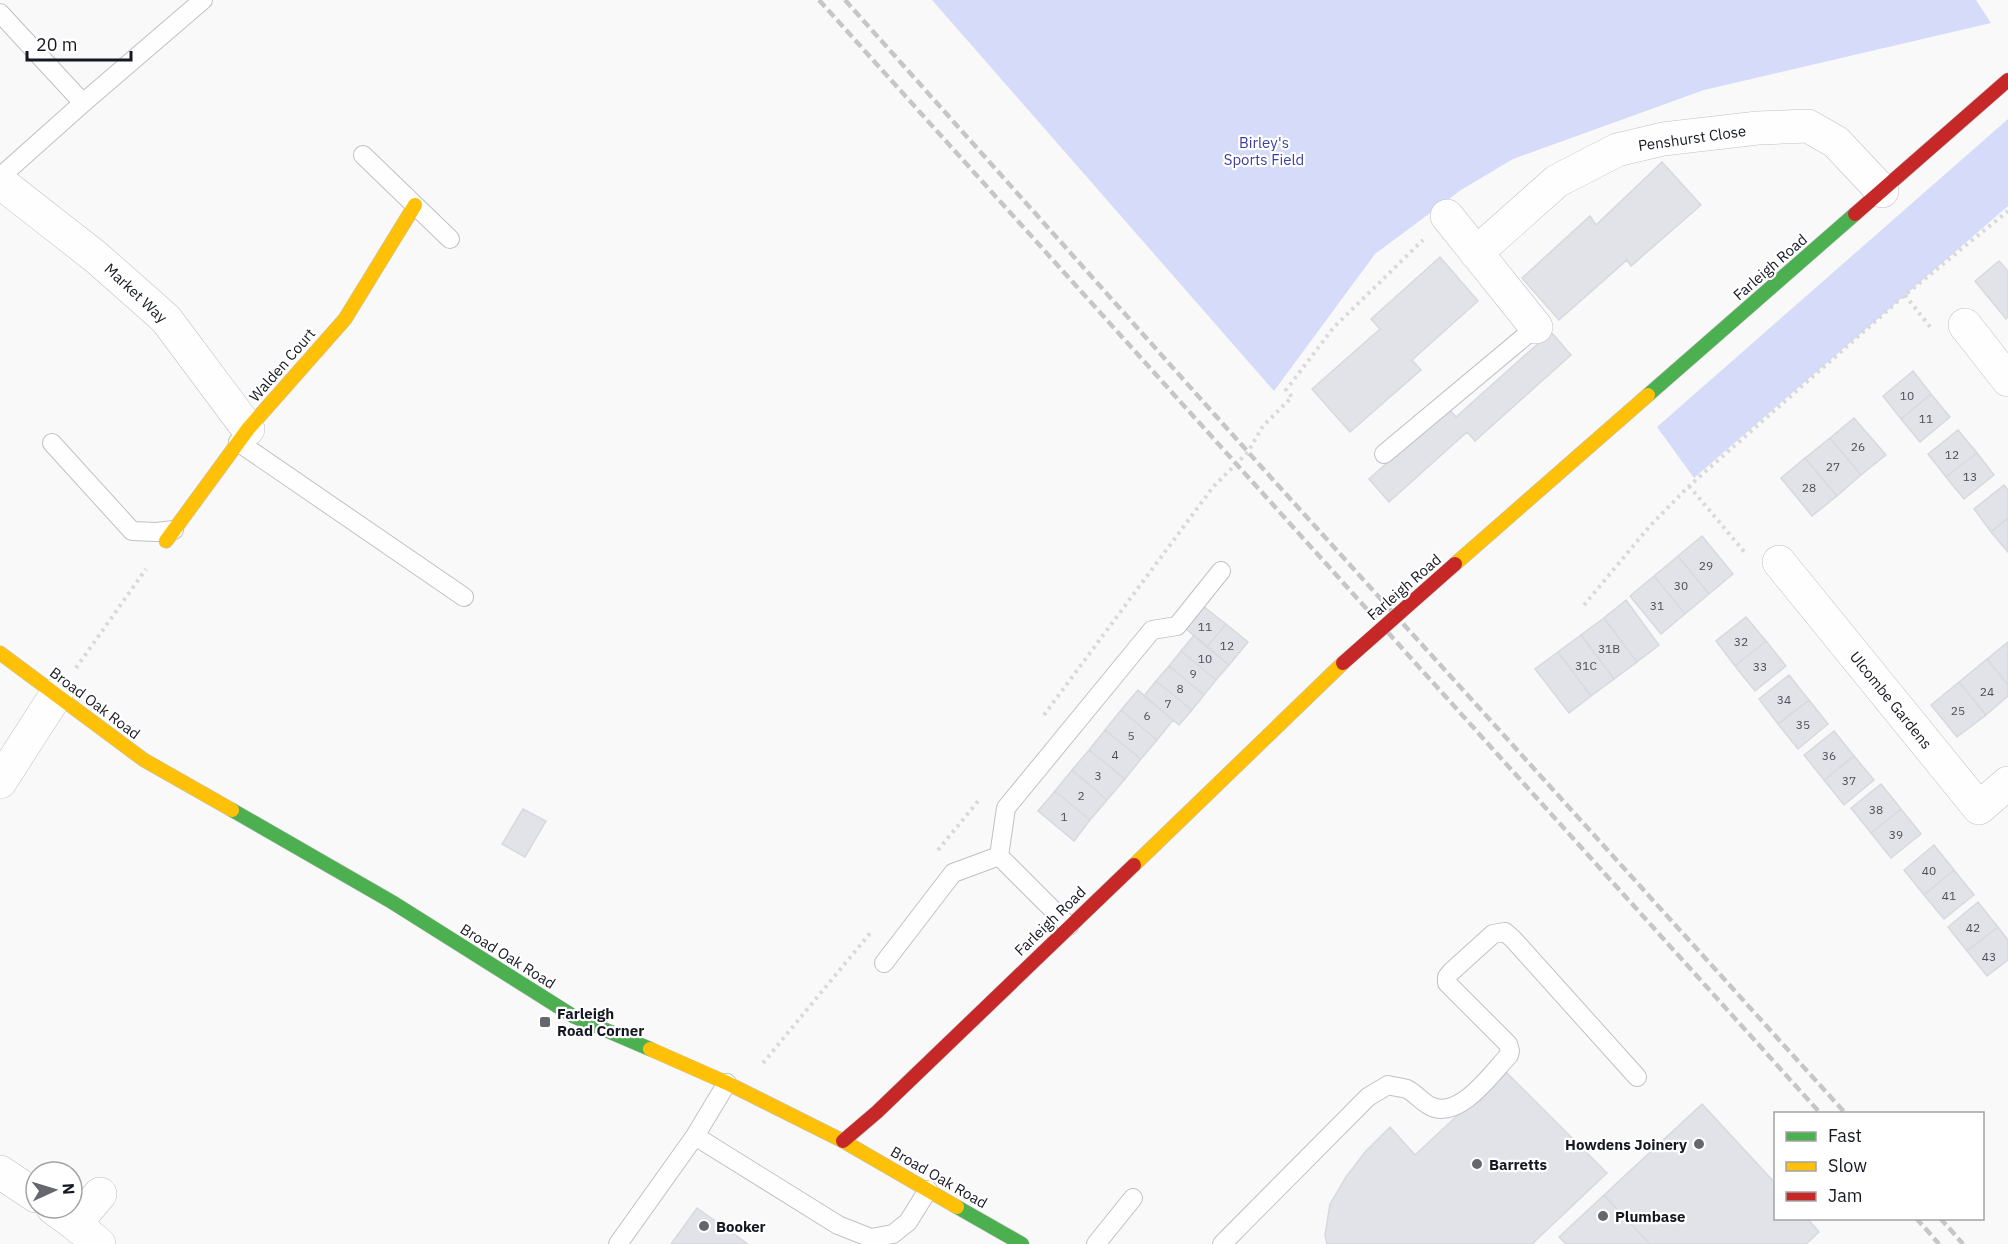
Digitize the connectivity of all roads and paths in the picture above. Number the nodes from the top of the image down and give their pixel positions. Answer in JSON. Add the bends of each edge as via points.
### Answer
{"nodes":[{"id":1,"x":203,"y":0,"type":"edge"},
{"id":2,"x":0,"y":13,"type":"edge"},
{"id":3,"x":2008,"y":80,"type":"edge"},
{"id":4,"x":83,"y":103,"type":"junction"},
{"id":5,"x":363,"y":155,"type":"dead end"},
{"id":6,"x":0,"y":180,"type":"edge"},
{"id":7,"x":1882,"y":191,"type":"junction"},
{"id":8,"x":415,"y":205,"type":"junction"},
{"id":9,"x":2008,"y":210,"type":"edge"},
{"id":10,"x":1446,"y":216,"type":"joint"},
{"id":11,"x":450,"y":239,"type":"dead end"},
{"id":12,"x":1476,"y":253,"type":"junction"},
{"id":13,"x":1965,"y":325,"type":"dead end"},
{"id":14,"x":1536,"y":327,"type":"joint"},
{"id":15,"x":2008,"y":380,"type":"edge"},
{"id":16,"x":243,"y":436,"type":"junction"},
{"id":17,"x":52,"y":442,"type":"dead end"},
{"id":18,"x":1384,"y":454,"type":"dead end"},
{"id":19,"x":1689,"y":486,"type":"junction"},
{"id":20,"x":170,"y":536,"type":"junction"},
{"id":21,"x":1779,"y":562,"type":"joint"},
{"id":22,"x":1221,"y":571,"type":"dead end"},
{"id":23,"x":465,"y":597,"type":"dead end"},
{"id":24,"x":1584,"y":605,"type":"dead end"},
{"id":25,"x":0,"y":653,"type":"edge"},
{"id":26,"x":56,"y":695,"type":"junction"},
{"id":27,"x":1039,"y":722,"type":"dead end"},
{"id":28,"x":0,"y":782,"type":"edge"},
{"id":29,"x":2008,"y":783,"type":"edge"},
{"id":30,"x":982,"y":796,"type":"dead end"},
{"id":31,"x":938,"y":850,"type":"dead end"},
{"id":32,"x":999,"y":856,"type":"junction"},
{"id":33,"x":1069,"y":926,"type":"junction"},
{"id":34,"x":871,"y":931,"type":"dead end"},
{"id":35,"x":884,"y":963,"type":"dead end"},
{"id":36,"x":1637,"y":1077,"type":"dead end"},
{"id":37,"x":727,"y":1083,"type":"junction"},
{"id":38,"x":695,"y":1136,"type":"junction"},
{"id":39,"x":843,"y":1141,"type":"junction"},
{"id":40,"x":0,"y":1172,"type":"edge"},
{"id":41,"x":24,"y":1188,"type":"edge"},
{"id":42,"x":928,"y":1190,"type":"junction"},
{"id":43,"x":100,"y":1194,"type":"dead end"},
{"id":44,"x":1133,"y":1198,"type":"dead end"},
{"id":45,"x":75,"y":1225,"type":"edge"},
{"id":46,"x":618,"y":1244,"type":"edge"},
{"id":47,"x":1022,"y":1244,"type":"edge"},
{"id":48,"x":1096,"y":1244,"type":"edge"},
{"id":49,"x":1222,"y":1244,"type":"edge"}],
"edges":[{"from":1,"to":4,"type":"lane"},
{"from":2,"to":4,"type":"lane"},
{"from":3,"to":7,"type":"street","name":"Farleigh Road"},
{"from":4,"to":6,"type":"lane"},
{"from":5,"to":8,"type":"lane"},
{"from":6,"to":16,"type":"street","name":"Market Way","via":[[98,258],[166,319]]},
{"from":7,"to":12,"type":"street","name":"Penshurst Close","via":[[1836,142],[1808,126],[1663,140],[1617,150],[1557,181]]},
{"from":7,"to":33,"type":"street","name":"Farleigh Road","bridge":true,"via":[[1343,663]]},
{"from":8,"to":11,"type":"lane"},
{"from":8,"to":16,"type":"street","name":"Walden Court","via":[[345,319]]},
{"from":9,"to":19,"type":"path","via":[[1905,295]]},
{"from":10,"to":12,"type":"street"},
{"from":10,"to":27,"type":"path","via":[[1334,327],[1286,390],[1292,397],[1263,426],[1248,452],[1213,487]]},
{"from":12,"to":14,"type":"street"},
{"from":13,"to":15,"type":"street"},
{"from":14,"to":18,"type":"lane"},
{"from":16,"to":20,"type":"street","name":"Walden Court"},
{"from":16,"to":23,"type":"lane"},
{"from":17,"to":20,"type":"lane","via":[[132,531]]},
{"from":19,"to":21,"type":"path","via":[[1760,570]]},
{"from":19,"to":24,"type":"path"},
{"from":20,"to":26,"type":"path"},
{"from":21,"to":29,"type":"street","name":"Ulcombe Gardens","via":[[1979,808]]},
{"from":22,"to":32,"type":"lane","via":[[1177,626],[1152,630],[1006,808]]},
{"from":25,"to":26,"type":"street","name":"Broad Oak Road"},
{"from":26,"to":28,"type":"street"},
{"from":26,"to":37,"type":"street","name":"Broad Oak Road","via":[[144,760],[392,902],[573,1016]]},
{"from":30,"to":31,"type":"path"},
{"from":32,"to":33,"type":"lane"},
{"from":32,"to":35,"type":"lane","via":[[953,873]]},
{"from":33,"to":39,"type":"street","name":"Farleigh Road"},
{"from":34,"to":37,"type":"path","via":[[753,1075]]},
{"from":36,"to":49,"type":"lane","via":[[1505,932],[1493,934],[1451,972],[1447,983],[1508,1044],[1509,1055],[1476,1092],[1459,1104],[1441,1109],[1431,1107],[1408,1089],[1388,1085],[1368,1097]]},
{"from":37,"to":38,"type":"lane"},
{"from":37,"to":39,"type":"street","name":"Broad Oak Road"},
{"from":38,"to":42,"type":"lane","via":[[838,1225],[872,1238],[893,1234],[908,1222]]},
{"from":38,"to":46,"type":"lane"},
{"from":39,"to":42,"type":"street","name":"Broad Oak Road"},
{"from":40,"to":41,"type":"street"},
{"from":42,"to":47,"type":"street","name":"Broad Oak Road"},
{"from":43,"to":45,"type":"street"},
{"from":44,"to":48,"type":"lane"}]}
